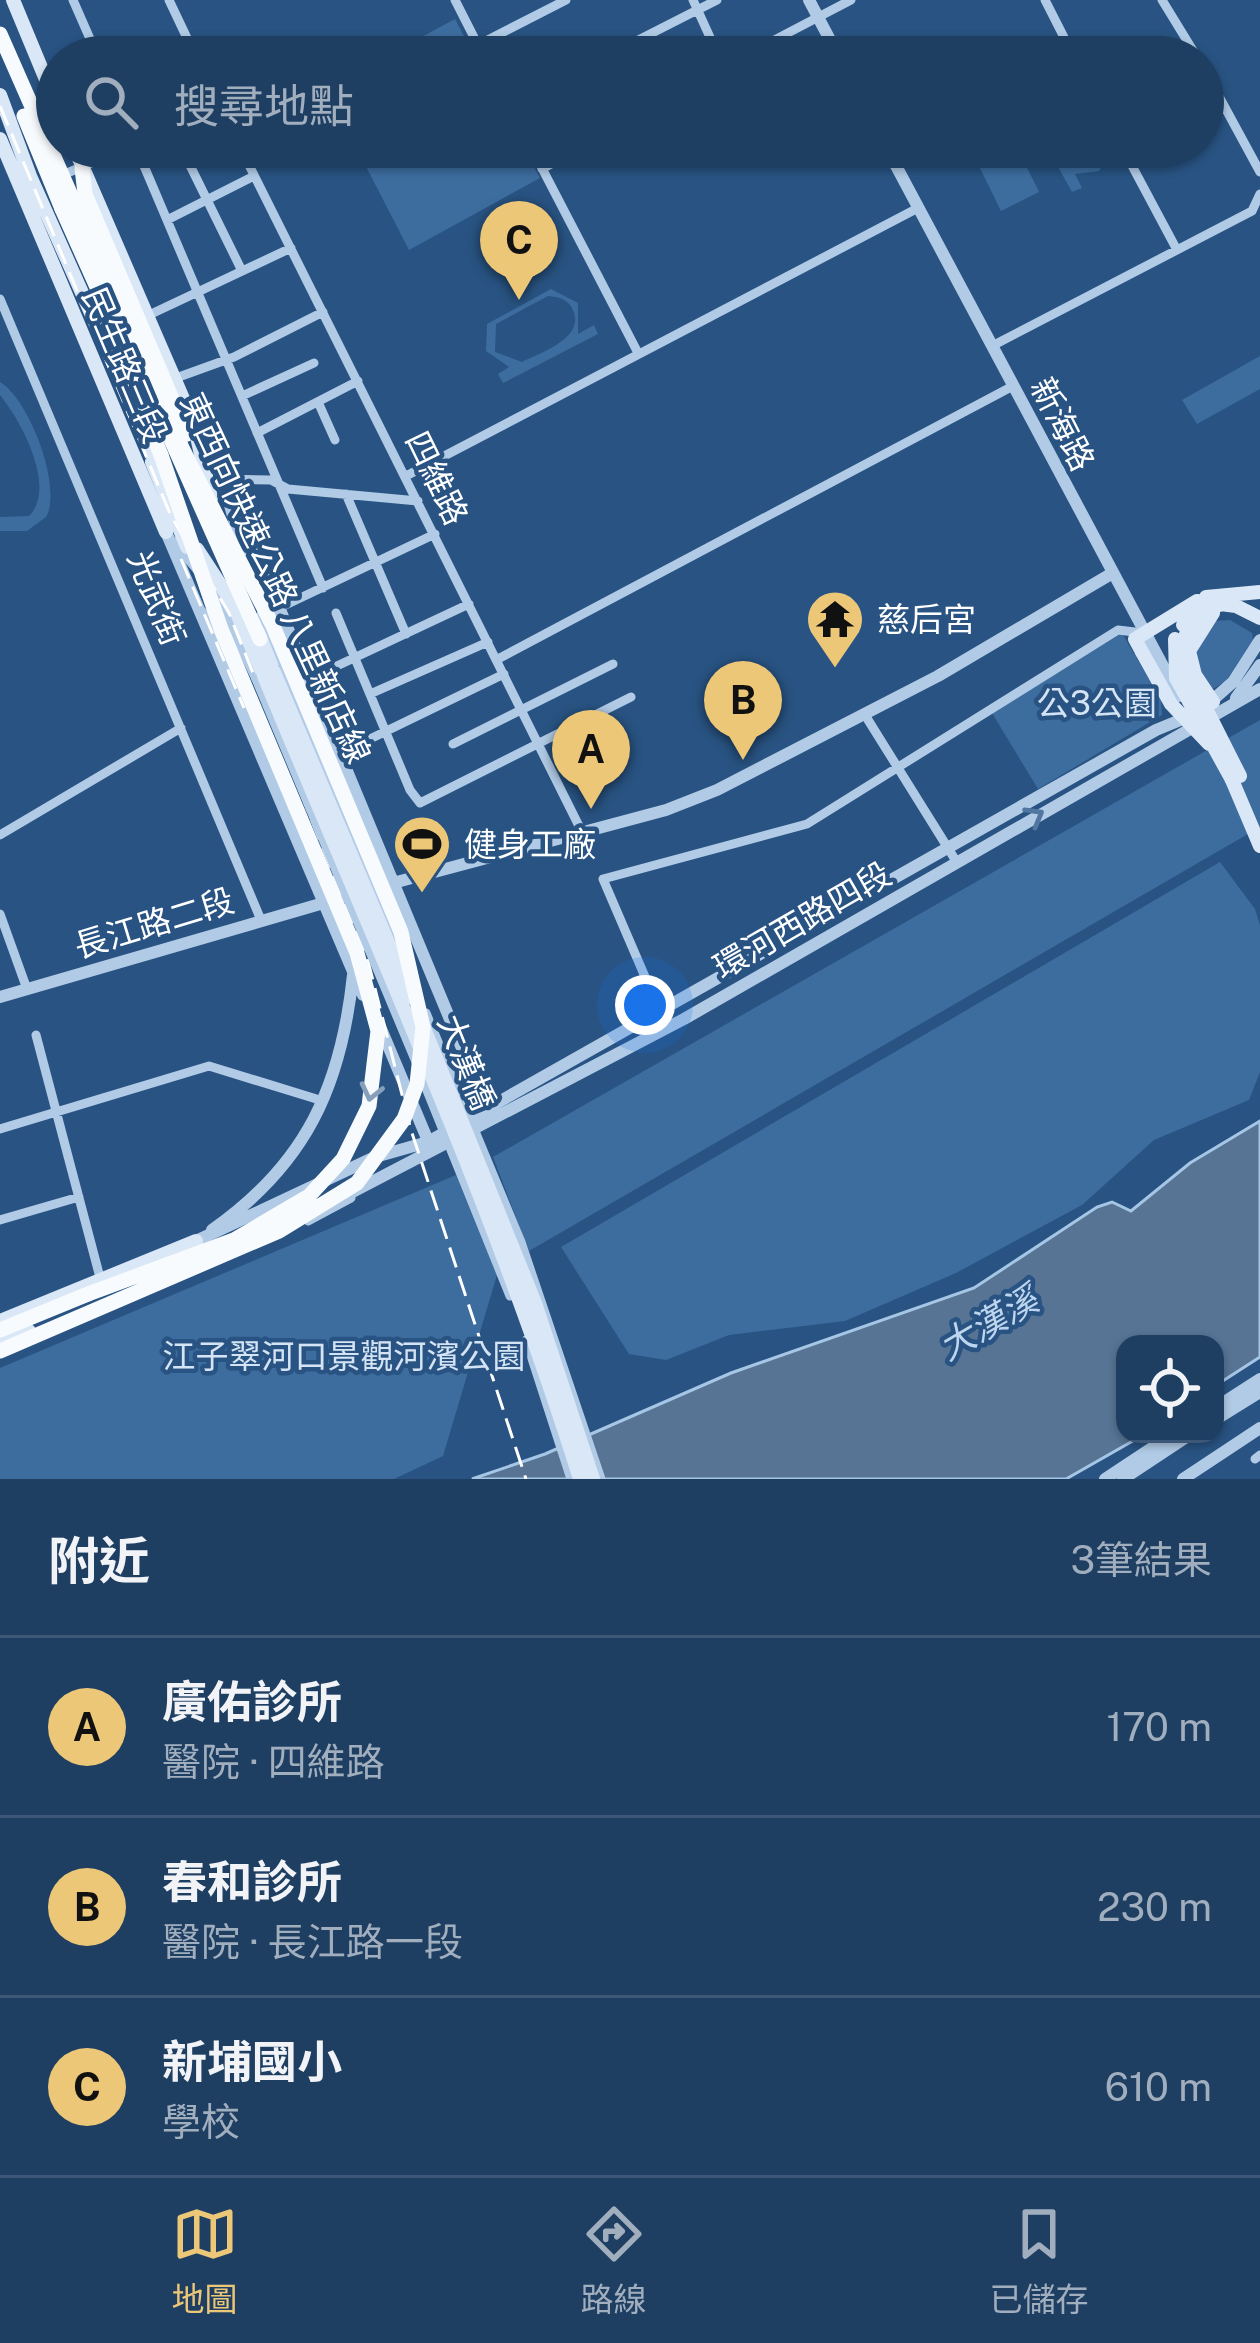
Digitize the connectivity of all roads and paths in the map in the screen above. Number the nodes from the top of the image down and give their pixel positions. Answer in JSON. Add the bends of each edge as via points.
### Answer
{"nodes":[{"id":1,"x":13,"y":0,"type":"edge"},
{"id":2,"x":73,"y":0,"type":"edge"},
{"id":3,"x":169,"y":0,"type":"edge"},
{"id":4,"x":455,"y":0,"type":"edge"},
{"id":5,"x":566,"y":0,"type":"edge"},
{"id":6,"x":717,"y":0,"type":"edge"},
{"id":7,"x":808,"y":0,"type":"edge"},
{"id":8,"x":850,"y":0,"type":"edge"},
{"id":9,"x":1045,"y":0,"type":"edge"},
{"id":10,"x":1162,"y":0,"type":"edge"},
{"id":11,"x":695,"y":5,"type":"edge"},
{"id":12,"x":818,"y":17,"type":"junction"},
{"id":13,"x":0,"y":34,"type":"edge"},
{"id":14,"x":89,"y":36,"type":"edge"},
{"id":15,"x":186,"y":36,"type":"edge"},
{"id":16,"x":473,"y":36,"type":"edge"},
{"id":17,"x":496,"y":36,"type":"edge"},
{"id":18,"x":641,"y":36,"type":"edge"},
{"id":19,"x":709,"y":36,"type":"edge"},
{"id":20,"x":782,"y":36,"type":"edge"},
{"id":21,"x":828,"y":36,"type":"edge"},
{"id":22,"x":1063,"y":36,"type":"edge"},
{"id":23,"x":1185,"y":36,"type":"edge"},
{"id":24,"x":36,"y":55,"type":"edge"},
{"id":25,"x":0,"y":58,"type":"edge"},
{"id":26,"x":0,"y":95,"type":"edge"},
{"id":27,"x":1224,"y":106,"type":"edge"},
{"id":28,"x":12,"y":123,"type":"junction"},
{"id":29,"x":36,"y":125,"type":"edge"},
{"id":30,"x":36,"y":136,"type":"edge"},
{"id":31,"x":2,"y":150,"type":"edge"},
{"id":32,"x":36,"y":162,"type":"edge"},
{"id":33,"x":51,"y":168,"type":"edge"},
{"id":34,"x":53,"y":168,"type":"edge"},
{"id":35,"x":82,"y":168,"type":"joint"},
{"id":36,"x":142,"y":168,"type":"edge"},
{"id":37,"x":192,"y":168,"type":"edge"},
{"id":38,"x":250,"y":168,"type":"edge"},
{"id":39,"x":897,"y":168,"type":"edge"},
{"id":40,"x":1132,"y":168,"type":"edge"},
{"id":41,"x":542,"y":169,"type":"edge"},
{"id":42,"x":1260,"y":172,"type":"edge"},
{"id":43,"x":254,"y":176,"type":"junction"},
{"id":44,"x":28,"y":189,"type":"junction"},
{"id":45,"x":1260,"y":194,"type":"edge"},
{"id":46,"x":208,"y":200,"type":"junction"},
{"id":47,"x":68,"y":206,"type":"junction"},
{"id":48,"x":918,"y":208,"type":"junction"},
{"id":49,"x":167,"y":220,"type":"junction"},
{"id":50,"x":291,"y":248,"type":"junction"},
{"id":51,"x":1177,"y":250,"type":"junction"},
{"id":52,"x":242,"y":271,"type":"junction"},
{"id":53,"x":199,"y":292,"type":"junction"},
{"id":54,"x":0,"y":299,"type":"edge"},
{"id":55,"x":73,"y":310,"type":"junction"},
{"id":56,"x":322,"y":312,"type":"junction"},
{"id":57,"x":142,"y":315,"type":"junction"},
{"id":58,"x":102,"y":337,"type":"junction"},
{"id":59,"x":992,"y":346,"type":"junction"},
{"id":60,"x":637,"y":351,"type":"junction"},
{"id":61,"x":226,"y":359,"type":"junction"},
{"id":62,"x":314,"y":363,"type":"dead end"},
{"id":63,"x":176,"y":378,"type":"junction"},
{"id":64,"x":358,"y":382,"type":"junction"},
{"id":65,"x":1013,"y":386,"type":"junction"},
{"id":66,"x":242,"y":396,"type":"junction"},
{"id":67,"x":318,"y":402,"type":"junction"},
{"id":68,"x":194,"y":424,"type":"junction"},
{"id":69,"x":257,"y":433,"type":"junction"},
{"id":70,"x":335,"y":440,"type":"dead end"},
{"id":71,"x":172,"y":452,"type":"junction"},
{"id":72,"x":406,"y":476,"type":"junction"},
{"id":73,"x":221,"y":479,"type":"junction"},
{"id":74,"x":279,"y":484,"type":"junction"},
{"id":75,"x":346,"y":494,"type":"junction"},
{"id":76,"x":418,"y":501,"type":"junction"},
{"id":77,"x":166,"y":532,"type":"junction"},
{"id":78,"x":435,"y":534,"type":"junction"},
{"id":79,"x":376,"y":563,"type":"junction"},
{"id":80,"x":1111,"y":574,"type":"junction"},
{"id":81,"x":323,"y":588,"type":"junction"},
{"id":82,"x":1260,"y":592,"type":"edge"},
{"id":83,"x":1197,"y":601,"type":"junction"},
{"id":84,"x":469,"y":604,"type":"junction"},
{"id":85,"x":1214,"y":611,"type":"junction"},
{"id":86,"x":336,"y":613,"type":"dead end"},
{"id":87,"x":275,"y":618,"type":"junction"},
{"id":88,"x":240,"y":619,"type":"junction"},
{"id":89,"x":1260,"y":619,"type":"edge"},
{"id":90,"x":1260,"y":629,"type":"edge"},
{"id":91,"x":406,"y":634,"type":"junction"},
{"id":92,"x":260,"y":639,"type":"junction"},
{"id":93,"x":1260,"y":640,"type":"edge"},
{"id":94,"x":1140,"y":641,"type":"junction"},
{"id":95,"x":488,"y":642,"type":"junction"},
{"id":96,"x":354,"y":657,"type":"junction"},
{"id":97,"x":496,"y":660,"type":"junction"},
{"id":98,"x":613,"y":664,"type":"dead end"},
{"id":99,"x":1260,"y":665,"type":"edge"},
{"id":100,"x":269,"y":674,"type":"junction"},
{"id":101,"x":504,"y":674,"type":"junction"},
{"id":102,"x":307,"y":680,"type":"junction"},
{"id":103,"x":1260,"y":689,"type":"edge"},
{"id":104,"x":370,"y":694,"type":"junction"},
{"id":105,"x":631,"y":697,"type":"dead end"},
{"id":106,"x":1213,"y":702,"type":"junction"},
{"id":107,"x":1232,"y":703,"type":"junction"},
{"id":108,"x":521,"y":710,"type":"junction"},
{"id":109,"x":865,"y":715,"type":"junction"},
{"id":110,"x":1197,"y":718,"type":"junction"},
{"id":111,"x":182,"y":728,"type":"junction"},
{"id":112,"x":1156,"y":730,"type":"junction"},
{"id":113,"x":385,"y":731,"type":"junction"},
{"id":114,"x":453,"y":744,"type":"dead end"},
{"id":115,"x":539,"y":746,"type":"junction"},
{"id":116,"x":339,"y":754,"type":"junction"},
{"id":117,"x":901,"y":768,"type":"junction"},
{"id":118,"x":1232,"y":780,"type":"junction"},
{"id":119,"x":1260,"y":826,"type":"edge"},
{"id":120,"x":583,"y":834,"type":"junction"},
{"id":121,"x":0,"y":835,"type":"edge"},
{"id":122,"x":1260,"y":846,"type":"edge"},
{"id":123,"x":952,"y":854,"type":"junction"},
{"id":124,"x":394,"y":883,"type":"junction"},
{"id":125,"x":327,"y":903,"type":"junction"},
{"id":126,"x":0,"y":914,"type":"edge"},
{"id":127,"x":261,"y":920,"type":"junction"},
{"id":128,"x":418,"y":942,"type":"junction"},
{"id":129,"x":353,"y":966,"type":"junction"},
{"id":130,"x":27,"y":988,"type":"junction"},
{"id":131,"x":0,"y":997,"type":"edge"},
{"id":132,"x":663,"y":1022,"type":"junction"},
{"id":133,"x":36,"y":1034,"type":"dead end"},
{"id":134,"x":323,"y":1101,"type":"junction"},
{"id":135,"x":57,"y":1112,"type":"junction"},
{"id":136,"x":490,"y":1115,"type":"junction"},
{"id":137,"x":0,"y":1129,"type":"edge"},
{"id":138,"x":431,"y":1147,"type":"junction"},
{"id":139,"x":407,"y":1151,"type":"junction"},
{"id":140,"x":364,"y":1190,"type":"junction"},
{"id":141,"x":79,"y":1197,"type":"junction"},
{"id":142,"x":0,"y":1220,"type":"edge"},
{"id":143,"x":241,"y":1239,"type":"junction"},
{"id":144,"x":196,"y":1241,"type":"junction"},
{"id":145,"x":100,"y":1281,"type":"junction"},
{"id":146,"x":108,"y":1305,"type":"junction"},
{"id":147,"x":0,"y":1321,"type":"edge"},
{"id":148,"x":0,"y":1330,"type":"edge"},
{"id":149,"x":0,"y":1347,"type":"edge"},
{"id":150,"x":1260,"y":1379,"type":"edge"},
{"id":151,"x":1260,"y":1392,"type":"edge"},
{"id":152,"x":1224,"y":1402,"type":"edge"},
{"id":153,"x":1224,"y":1414,"type":"edge"},
{"id":154,"x":1260,"y":1428,"type":"edge"},
{"id":155,"x":1159,"y":1443,"type":"edge"},
{"id":156,"x":1178,"y":1443,"type":"edge"},
{"id":157,"x":575,"y":1479,"type":"edge"},
{"id":158,"x":597,"y":1479,"type":"edge"},
{"id":159,"x":1105,"y":1479,"type":"edge"},
{"id":160,"x":1123,"y":1479,"type":"edge"},
{"id":161,"x":1183,"y":1479,"type":"edge"}],
"edges":[{"from":1,"to":24,"type":"main road"},
{"from":2,"to":14,"type":"street"},
{"from":3,"to":15,"type":"street"},
{"from":4,"to":16,"type":"street"},
{"from":5,"to":17,"type":"street"},
{"from":6,"to":11,"type":"street"},
{"from":7,"to":12,"type":"street"},
{"from":8,"to":12,"type":"street"},
{"from":9,"to":22,"type":"street"},
{"from":10,"to":23,"type":"street"},
{"from":11,"to":18,"type":"street"},
{"from":11,"to":19,"type":"street"},
{"from":12,"to":20,"type":"street"},
{"from":12,"to":21,"type":"street"},
{"from":13,"to":29,"type":"highway","name":"東西向快速公路 八里新店線","bridge":true},
{"from":25,"to":30,"type":"highway","name":"東西向快速公路 八里新店線","bridge":true},
{"from":26,"to":28,"type":"main road","name":"民生路三段"},
{"from":27,"to":42,"type":"street"},
{"from":28,"to":32,"type":"main road"},
{"from":28,"to":44,"type":"main road","name":"民生路三段"},
{"from":31,"to":44,"type":"main road","name":"民生路三段"},
{"from":33,"to":47,"type":"highway","name":"東西向快速公路 八里新店線","bridge":true},
{"from":34,"to":47,"type":"highway","name":"東西向快速公路 八里新店線","bridge":true},
{"from":35,"to":44,"type":"street"},
{"from":35,"to":57,"type":"highway","via":[[85,194]]},
{"from":36,"to":49,"type":"street"},
{"from":37,"to":46,"type":"street"},
{"from":38,"to":43,"type":"street","name":"四維路"},
{"from":39,"to":48,"type":"street","name":"新海路"},
{"from":40,"to":51,"type":"street"},
{"from":41,"to":60,"type":"street"},
{"from":43,"to":46,"type":"street"},
{"from":43,"to":50,"type":"street","name":"四維路"},
{"from":44,"to":55,"type":"main road","name":"民生路三段"},
{"from":44,"to":58,"type":"main road","name":"民生路三段"},
{"from":45,"to":51,"type":"street","via":[[1252,211]]},
{"from":46,"to":49,"type":"street"},
{"from":46,"to":52,"type":"street"},
{"from":47,"to":71,"type":"highway"},
{"from":47,"to":87,"type":"highway","name":"東西向快速公路 八里新店線","bridge":true,"via":[[183,450]]},
{"from":47,"to":143,"type":"highway","name":"東西向快速公路 八里新店線","one_way":true,"bridge":true,"via":[[221,628],[375,1009],[375,1082],[353,1142],[309,1196]]},
{"from":48,"to":59,"type":"street","name":"新海路"},
{"from":48,"to":60,"type":"street"},
{"from":49,"to":53,"type":"street"},
{"from":50,"to":52,"type":"street"},
{"from":50,"to":56,"type":"street","name":"四維路"},
{"from":51,"to":59,"type":"street"},
{"from":52,"to":53,"type":"street"},
{"from":53,"to":57,"type":"street"},
{"from":53,"to":61,"type":"street"},
{"from":54,"to":111,"type":"street","name":"光武街"},
{"from":55,"to":58,"type":"main road"},
{"from":55,"to":77,"type":"main road","name":"民生路三段"},
{"from":56,"to":61,"type":"street"},
{"from":56,"to":64,"type":"street","name":"四維路"},
{"from":57,"to":63,"type":"main road","name":"民生路三段"},
{"from":57,"to":87,"type":"highway","bridge":true},
{"from":58,"to":88,"type":"main road","name":"民生路三段","via":[[191,556]]},
{"from":59,"to":65,"type":"street","name":"新海路"},
{"from":60,"to":72,"type":"street"},
{"from":61,"to":63,"type":"street"},
{"from":61,"to":66,"type":"street"},
{"from":62,"to":66,"type":"street"},
{"from":63,"to":68,"type":"main road","name":"民生路三段"},
{"from":64,"to":67,"type":"street"},
{"from":64,"to":72,"type":"street","name":"四維路"},
{"from":65,"to":80,"type":"street","name":"新海路"},
{"from":65,"to":97,"type":"street"},
{"from":66,"to":69,"type":"street"},
{"from":67,"to":69,"type":"street"},
{"from":67,"to":70,"type":"street"},
{"from":68,"to":73,"type":"street","name":"民生路三段"},
{"from":68,"to":92,"type":"main road","name":"民生路三段"},
{"from":69,"to":74,"type":"street"},
{"from":71,"to":88,"type":"highway"},
{"from":71,"to":92,"type":"highway"},
{"from":72,"to":76,"type":"street","name":"四維路"},
{"from":73,"to":74,"type":"street"},
{"from":73,"to":87,"type":"street","name":"民生路三段"},
{"from":73,"to":100,"type":"street"},
{"from":74,"to":75,"type":"street"},
{"from":74,"to":81,"type":"street"},
{"from":75,"to":76,"type":"street"},
{"from":75,"to":79,"type":"street"},
{"from":76,"to":78,"type":"street","name":"四維路"},
{"from":77,"to":100,"type":"street"},
{"from":77,"to":125,"type":"street","name":"民生路三段"},
{"from":78,"to":79,"type":"street"},
{"from":78,"to":84,"type":"street","name":"四維路"},
{"from":79,"to":81,"type":"street"},
{"from":79,"to":91,"type":"street"},
{"from":80,"to":94,"type":"street","name":"新海路"},
{"from":80,"to":109,"type":"street","name":"長江路二段"},
{"from":81,"to":87,"type":"street"},
{"from":82,"to":83,"type":"main road"},
{"from":83,"to":85,"type":"main road"},
{"from":83,"to":94,"type":"main road"},
{"from":84,"to":91,"type":"street"},
{"from":84,"to":95,"type":"street","name":"四維路"},
{"from":85,"to":89,"type":"main road"},
{"from":85,"to":90,"type":"main road"},
{"from":85,"to":106,"type":"main road","via":[[1189,651]]},
{"from":85,"to":118,"type":"main road","bridge":true,"via":[[1183,625],[1173,647],[1176,678]]},
{"from":85,"to":119,"type":"main road","bridge":true,"via":[[1186,634],[1183,667],[1226,738]]},
{"from":86,"to":96,"type":"street"},
{"from":87,"to":102,"type":"street","name":"民生路三段"},
{"from":87,"to":149,"type":"highway","name":"東西向快速公路 八里新店線","bridge":true,"via":[[419,993],[423,1051],[404,1118],[372,1169],[317,1211]]},
{"from":88,"to":100,"type":"main road","name":"民生路三段"},
{"from":91,"to":96,"type":"street"},
{"from":92,"to":100,"type":"main road","name":"民生路三段"},
{"from":93,"to":106,"type":"street"},
{"from":94,"to":110,"type":"street","name":"新海路"},
{"from":94,"to":112,"type":"street","via":[[1134,648],[1166,706]]},
{"from":94,"to":117,"type":"street","via":[[1118,630]]},
{"from":94,"to":118,"type":"main road","bridge":true,"via":[[1171,704]]},
{"from":95,"to":97,"type":"street","name":"四維路"},
{"from":95,"to":104,"type":"street"},
{"from":96,"to":102,"type":"street"},
{"from":96,"to":104,"type":"street"},
{"from":97,"to":101,"type":"street","name":"四維路"},
{"from":98,"to":108,"type":"street"},
{"from":99,"to":107,"type":"street"},
{"from":100,"to":157,"type":"main road","name":"大漢橋","bridge":true,"via":[[479,1194]]},
{"from":100,"to":158,"type":"main road","name":"大漢橋","bridge":true,"via":[[498,1208]]},
{"from":101,"to":108,"type":"street","name":"四維路"},
{"from":101,"to":113,"type":"street"},
{"from":102,"to":116,"type":"street","name":"民生路三段"},
{"from":103,"to":107,"type":"street"},
{"from":104,"to":113,"type":"street"},
{"from":105,"to":115,"type":"street"},
{"from":106,"to":110,"type":"street"},
{"from":107,"to":110,"type":"street"},
{"from":108,"to":114,"type":"street"},
{"from":108,"to":115,"type":"street","name":"四維路"},
{"from":109,"to":117,"type":"street"},
{"from":109,"to":120,"type":"street","name":"長江路二段","via":[[717,790]]},
{"from":110,"to":112,"type":"street","name":"環河西路四段"},
{"from":123,"to":110,"type":"street","name":"環河西路四段","one_way":true},
{"from":111,"to":121,"type":"street"},
{"from":111,"to":127,"type":"street","name":"光武街"},
{"from":112,"to":123,"type":"street","name":"環河西路四段"},
{"from":113,"to":115,"type":"street","via":[[420,803]]},
{"from":113,"to":116,"type":"street"},
{"from":115,"to":120,"type":"street","name":"四維路"},
{"from":116,"to":124,"type":"street","name":"民生路三段"},
{"from":117,"to":123,"type":"street"},
{"from":117,"to":132,"type":"street","via":[[807,824],[602,880]]},
{"from":118,"to":122,"type":"main road"},
{"from":120,"to":124,"type":"street","name":"長江路二段"},
{"from":123,"to":132,"type":"street","name":"環河西路四段"},
{"from":124,"to":125,"type":"street","name":"長江路二段"},
{"from":124,"to":128,"type":"street","name":"民生路三段"},
{"from":125,"to":127,"type":"street","name":"長江路二段"},
{"from":125,"to":129,"type":"street","name":"民生路三段"},
{"from":126,"to":130,"type":"street"},
{"from":127,"to":130,"type":"street","name":"長江路二段"},
{"from":128,"to":129,"type":"street"},
{"from":128,"to":136,"type":"street","name":"民生路三段"},
{"from":129,"to":134,"type":"street","via":[[339,1067]]},
{"from":129,"to":138,"type":"street","name":"民生路三段"},
{"from":130,"to":131,"type":"street","name":"長江路二段"},
{"from":132,"to":136,"type":"street","name":"環河西路四段"},
{"from":133,"to":135,"type":"street"},
{"from":134,"to":135,"type":"street","via":[[209,1066]]},
{"from":134,"to":144,"type":"street","via":[[257,1196]]},
{"from":135,"to":137,"type":"street"},
{"from":135,"to":141,"type":"street"},
{"from":136,"to":138,"type":"street","name":"環河西路四段"},
{"from":138,"to":139,"type":"street","name":"環河西路四段"},
{"from":138,"to":140,"type":"street","name":"環河西路四段"},
{"from":139,"to":143,"type":"street","name":"環河西路四段"},
{"from":139,"to":144,"type":"street","name":"環河西路四段","via":[[375,1157]]},
{"from":140,"to":143,"type":"street","name":"環河西路四段"},
{"from":140,"to":146,"type":"street","name":"環河西路四段"},
{"from":141,"to":142,"type":"street"},
{"from":141,"to":145,"type":"street"},
{"from":143,"to":146,"type":"main road","name":"環河西路四段"},
{"from":143,"to":148,"type":"highway","bridge":true},
{"from":143,"to":149,"type":"highway","name":"東西向快速公路 八里新店線","bridge":true},
{"from":144,"to":145,"type":"main road","name":"環河西路四段"},
{"from":145,"to":146,"type":"street"},
{"from":145,"to":147,"type":"main road","name":"環河西路四段"},
{"from":146,"to":149,"type":"main road","name":"環河西路四段"},
{"from":150,"to":152,"type":"street"},
{"from":151,"to":153,"type":"street"},
{"from":154,"to":161,"type":"street"},
{"from":155,"to":159,"type":"street"},
{"from":156,"to":160,"type":"street"}]}
